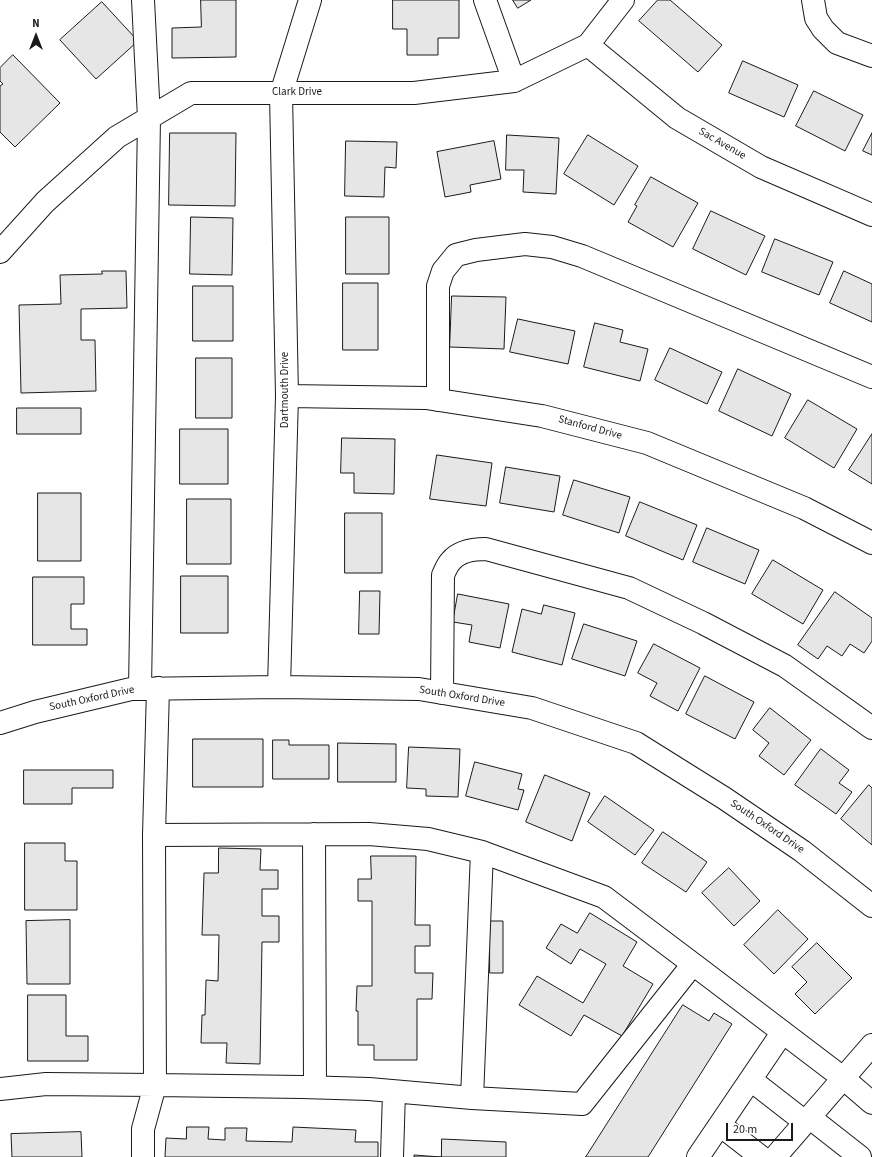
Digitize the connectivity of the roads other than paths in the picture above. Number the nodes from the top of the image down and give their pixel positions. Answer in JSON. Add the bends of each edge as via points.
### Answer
{"nodes":[{"id":1,"x":144,"y":0,"type":"edge"},
{"id":2,"x":310,"y":0,"type":"edge"},
{"id":3,"x":485,"y":0,"type":"edge"},
{"id":4,"x":623,"y":0,"type":"edge"},
{"id":5,"x":813,"y":0,"type":"edge"},
{"id":6,"x":588,"y":45,"type":"junction"},
{"id":7,"x":872,"y":56,"type":"edge"},
{"id":8,"x":514,"y":81,"type":"junction"},
{"id":9,"x":281,"y":94,"type":"junction"},
{"id":10,"x":149,"y":118,"type":"junction"},
{"id":11,"x":872,"y":215,"type":"edge"},
{"id":12,"x":0,"y":252,"type":"edge"},
{"id":13,"x":872,"y":377,"type":"edge"},
{"id":14,"x":287,"y":396,"type":"junction"},
{"id":15,"x":438,"y":400,"type":"junction"},
{"id":16,"x":872,"y":543,"type":"edge"},
{"id":17,"x":279,"y":687,"type":"junction"},
{"id":18,"x":149,"y":689,"type":"junction"},
{"id":19,"x":442,"y":693,"type":"junction"},
{"id":20,"x":0,"y":723,"type":"edge"},
{"id":21,"x":872,"y":728,"type":"edge"},
{"id":22,"x":314,"y":834,"type":"junction"},
{"id":23,"x":154,"y":835,"type":"junction"},
{"id":24,"x":482,"y":852,"type":"junction"},
{"id":25,"x":872,"y":906,"type":"edge"},
{"id":26,"x":693,"y":964,"type":"junction"},
{"id":27,"x":782,"y":1033,"type":"junction"},
{"id":28,"x":872,"y":1045,"type":"edge"},
{"id":29,"x":843,"y":1078,"type":"junction"},
{"id":30,"x":751,"y":1080,"type":"junction"},
{"id":31,"x":155,"y":1085,"type":"junction"},
{"id":32,"x":315,"y":1087,"type":"junction"},
{"id":33,"x":0,"y":1089,"type":"edge"},
{"id":34,"x":394,"y":1092,"type":"junction"},
{"id":35,"x":472,"y":1098,"type":"junction"},
{"id":36,"x":872,"y":1103,"type":"edge"},
{"id":37,"x":807,"y":1120,"type":"junction"},
{"id":38,"x":720,"y":1125,"type":"junction"},
{"id":39,"x":143,"y":1157,"type":"edge"},
{"id":40,"x":392,"y":1157,"type":"edge"},
{"id":41,"x":698,"y":1157,"type":"edge"},
{"id":42,"x":761,"y":1157,"type":"edge"},
{"id":43,"x":775,"y":1157,"type":"edge"},
{"id":44,"x":860,"y":1157,"type":"edge"}],
"edges":[{"from":1,"to":10,"type":"street"},
{"from":2,"to":9,"type":"street","name":"Dartmouth Drive"},
{"from":3,"to":8,"type":"street"},
{"from":4,"to":6,"type":"street","name":"Clark Drive"},
{"from":5,"to":7,"type":"street","via":[[816,18],[837,43]]},
{"from":6,"to":8,"type":"street","name":"Clark Drive"},
{"from":6,"to":11,"type":"street","name":"Sac Avenue","via":[[677,118],[761,167]]},
{"from":8,"to":9,"type":"street","name":"Clark Drive","via":[[414,93]]},
{"from":9,"to":10,"type":"street","name":"Clark Drive","via":[[191,93]]},
{"from":9,"to":14,"type":"street","name":"Dartmouth Drive"},
{"from":10,"to":12,"type":"street","name":"Clark Drive","via":[[117,137],[44,202]]},
{"from":10,"to":18,"type":"street"},
{"from":13,"to":15,"type":"street","via":[[582,256],[552,246],[525,244],[456,255],[443,271],[438,286]]},
{"from":14,"to":15,"type":"street","name":"Stanford Drive"},
{"from":14,"to":17,"type":"street","name":"Dartmouth Drive"},
{"from":15,"to":16,"type":"street","name":"Stanford Drive","via":[[542,416],[648,443],[804,508]]},
{"from":17,"to":18,"type":"street","name":"South Oxford Drive"},
{"from":17,"to":19,"type":"street","name":"South Oxford Drive","via":[[419,689]]},
{"from":18,"to":20,"type":"street","name":"South Oxford Drive","via":[[131,689]]},
{"from":18,"to":23,"type":"street"},
{"from":19,"to":21,"type":"street","via":[[443,575],[451,561],[461,554],[486,549],[629,588],[785,666]]},
{"from":19,"to":25,"type":"street","name":"South Oxford Drive","via":[[532,708],[636,743],[802,851]]},
{"from":22,"to":23,"type":"street"},
{"from":22,"to":24,"type":"street","via":[[369,834],[428,839]]},
{"from":22,"to":32,"type":"street"},
{"from":23,"to":31,"type":"street"},
{"from":24,"to":26,"type":"street","via":[[604,897]]},
{"from":24,"to":35,"type":"street"},
{"from":26,"to":27,"type":"street"},
{"from":26,"to":35,"type":"street","via":[[582,1104]]},
{"from":27,"to":29,"type":"street"},
{"from":27,"to":30,"type":"street"},
{"from":28,"to":29,"type":"street"},
{"from":29,"to":36,"type":"street"},
{"from":29,"to":37,"type":"street"},
{"from":30,"to":37,"type":"street"},
{"from":30,"to":38,"type":"street"},
{"from":31,"to":32,"type":"street"},
{"from":31,"to":33,"type":"street","via":[[46,1084]]},
{"from":31,"to":39,"type":"street","via":[[143,1129]]},
{"from":32,"to":34,"type":"street"},
{"from":34,"to":35,"type":"street"},
{"from":34,"to":40,"type":"street"},
{"from":37,"to":43,"type":"street"},
{"from":37,"to":44,"type":"street"},
{"from":38,"to":41,"type":"street"},
{"from":38,"to":42,"type":"street"}]}
